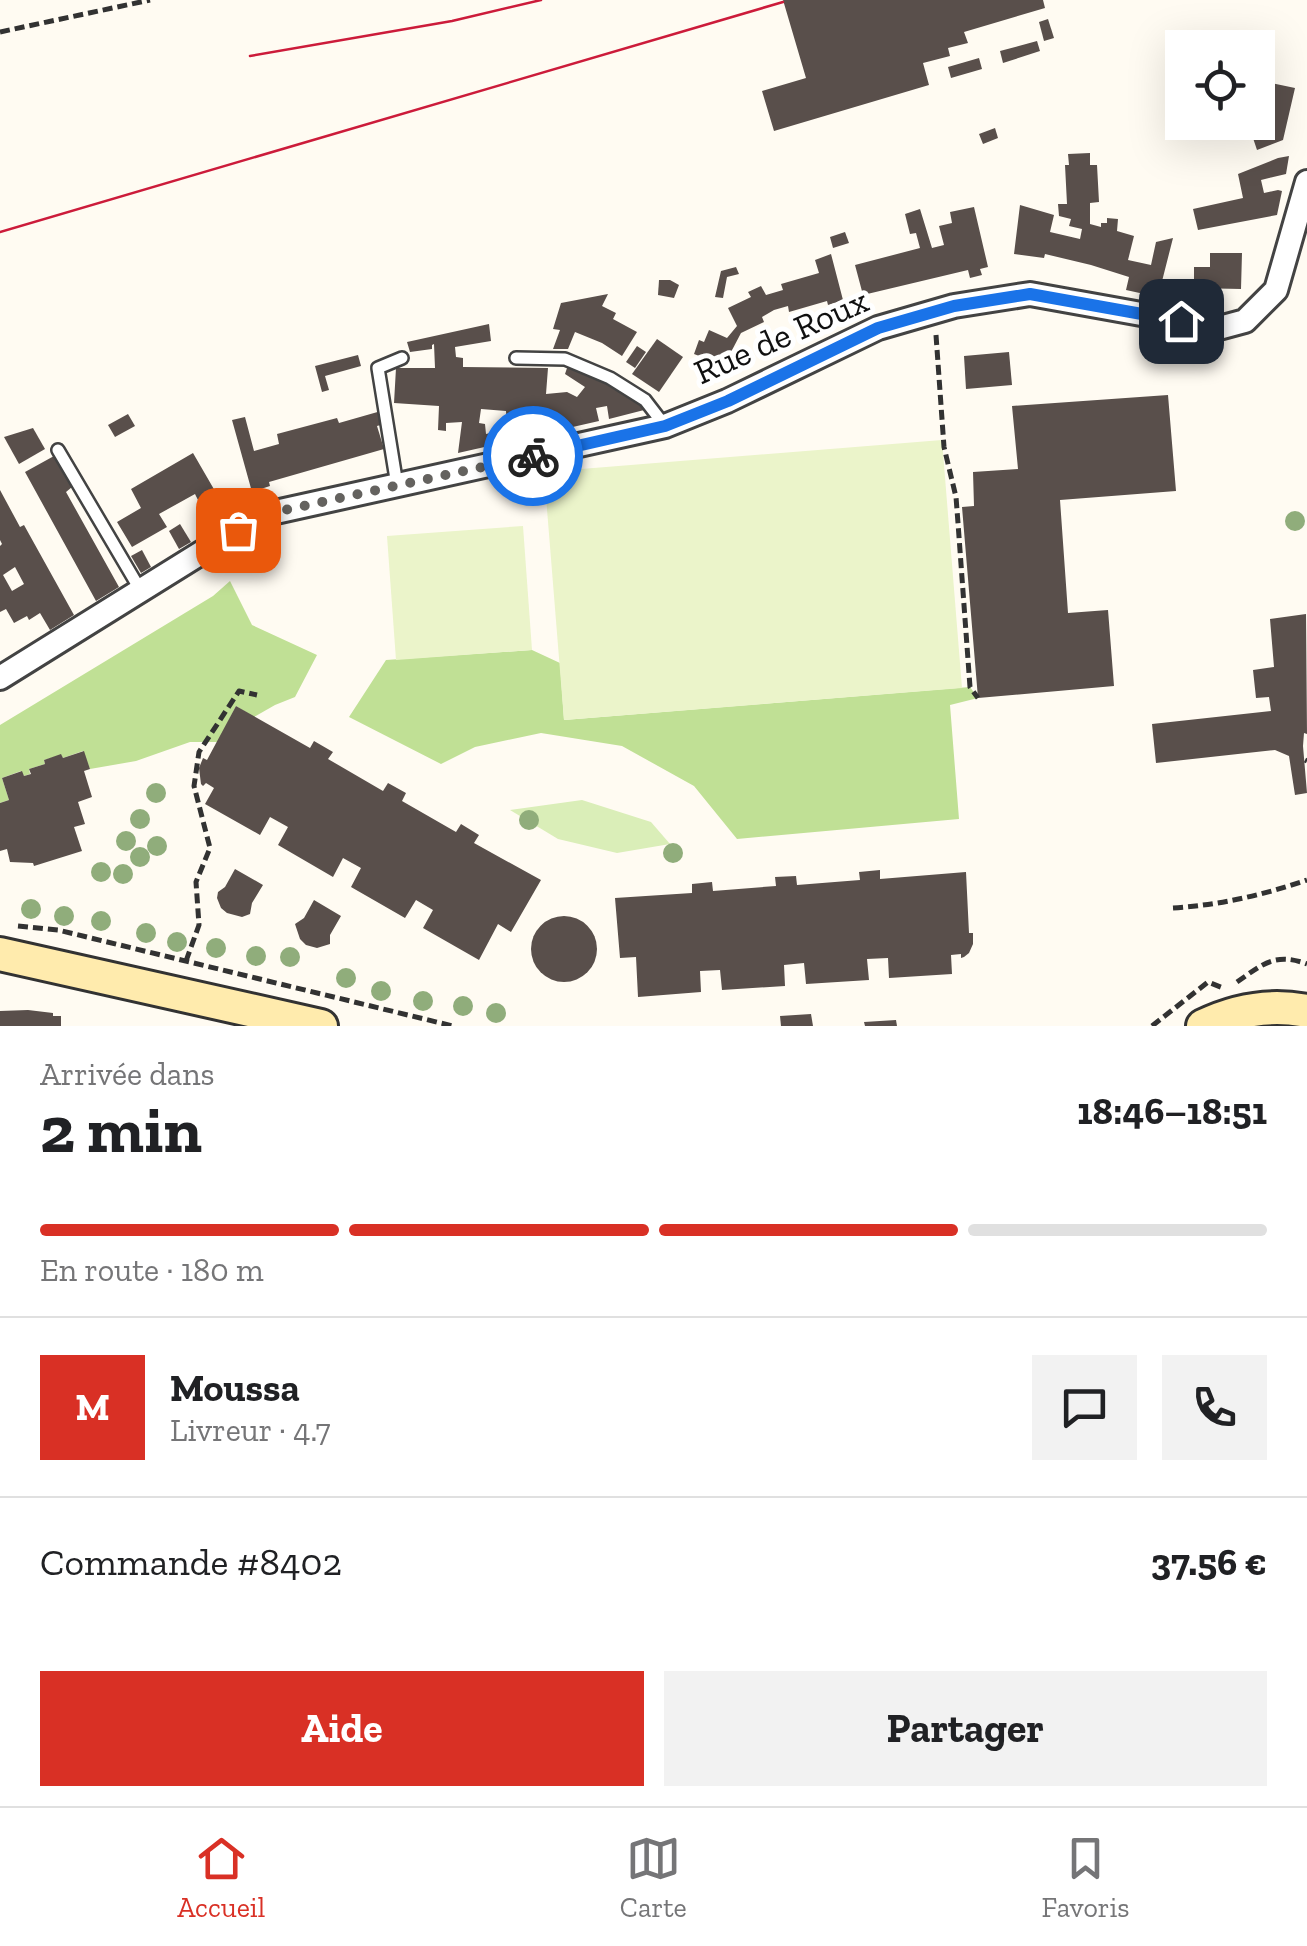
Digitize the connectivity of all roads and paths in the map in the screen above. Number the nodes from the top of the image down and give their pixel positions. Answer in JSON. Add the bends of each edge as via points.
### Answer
{"nodes":[{"id":1,"x":150,"y":0,"type":"edge"},
{"id":2,"x":0,"y":32,"type":"edge"},
{"id":3,"x":1307,"y":182,"type":"edge"},
{"id":4,"x":930,"y":313,"type":"junction"},
{"id":5,"x":402,"y":358,"type":"dead end"},
{"id":6,"x":516,"y":358,"type":"dead end"},
{"id":7,"x":665,"y":426,"type":"junction"},
{"id":8,"x":58,"y":450,"type":"dead end"},
{"id":9,"x":397,"y":485,"type":"junction"},
{"id":10,"x":140,"y":591,"type":"junction"},
{"id":11,"x":0,"y":678,"type":"edge"},
{"id":12,"x":257,"y":696,"type":"dead end"},
{"id":13,"x":978,"y":698,"type":"dead end"},
{"id":14,"x":1307,"y":880,"type":"edge"},
{"id":15,"x":1173,"y":908,"type":"dead end"},
{"id":16,"x":19,"y":926,"type":"dead end"},
{"id":17,"x":0,"y":954,"type":"edge"},
{"id":18,"x":186,"y":961,"type":"junction"},
{"id":19,"x":177,"y":994,"type":"junction"},
{"id":20,"x":1307,"y":1012,"type":"edge"},
{"id":21,"x":321,"y":1026,"type":"edge"},
{"id":22,"x":453,"y":1026,"type":"edge"},
{"id":23,"x":1203,"y":1026,"type":"edge"}],
"edges":[{"from":1,"to":2,"type":"path"},
{"from":3,"to":4,"type":"street","name":"Rue de Roux","via":[[1276,290],[1245,321],[1219,328],[1030,294]]},
{"from":4,"to":7,"type":"street","name":"Rue de Roux","via":[[878,328]]},
{"from":4,"to":13,"type":"path","via":[[956,497],[970,687]]},
{"from":5,"to":9,"type":"lane","via":[[378,368]]},
{"from":6,"to":7,"type":"lane","name":"Rue de Roux","via":[[565,359],[610,378],[645,400]]},
{"from":7,"to":9,"type":"street","name":"Rue de Roux"},
{"from":8,"to":10,"type":"lane"},
{"from":9,"to":10,"type":"street","name":"Rue de Roux","via":[[262,515]]},
{"from":10,"to":11,"type":"street","name":"Rue de Roux"},
{"from":12,"to":18,"type":"path","via":[[240,691],[199,752],[194,786],[210,848],[196,882],[199,925]]},
{"from":14,"to":15,"type":"path","via":[[1248,898]]},
{"from":16,"to":18,"type":"path"},
{"from":17,"to":19,"type":"street"},
{"from":18,"to":19,"type":"path"},
{"from":18,"to":22,"type":"path"},
{"from":19,"to":21,"type":"street"},
{"from":20,"to":23,"type":"street","via":[[1260,1008]]}]}
